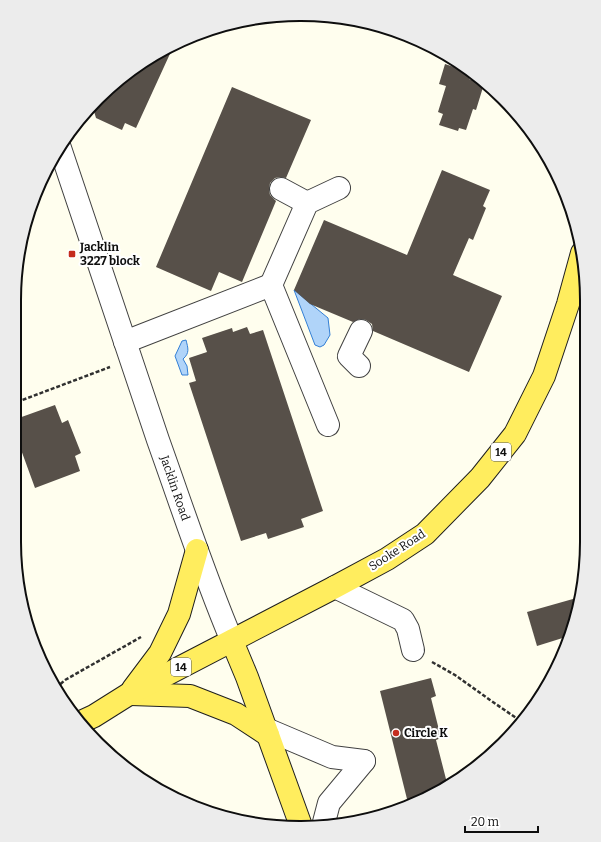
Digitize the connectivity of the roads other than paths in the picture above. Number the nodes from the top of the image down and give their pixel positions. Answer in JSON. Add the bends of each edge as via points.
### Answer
{"nodes":[{"id":1,"x":62,"y":154,"type":"edge"},
{"id":2,"x":339,"y":188,"type":"dead end"},
{"id":3,"x":281,"y":189,"type":"dead end"},
{"id":4,"x":307,"y":203,"type":"junction"},
{"id":5,"x":578,"y":267,"type":"edge"},
{"id":6,"x":271,"y":285,"type":"junction"},
{"id":7,"x":361,"y":332,"type":"dead end"},
{"id":8,"x":125,"y":342,"type":"junction"},
{"id":9,"x":359,"y":366,"type":"dead end"},
{"id":10,"x":328,"y":425,"type":"dead end"},
{"id":11,"x":197,"y":550,"type":"junction"},
{"id":12,"x":335,"y":587,"type":"junction"},
{"id":13,"x":232,"y":641,"type":"junction"},
{"id":14,"x":413,"y":650,"type":"road end"},
{"id":15,"x":129,"y":694,"type":"junction"},
{"id":16,"x":85,"y":720,"type":"edge"},
{"id":17,"x":267,"y":732,"type":"junction"},
{"id":18,"x":325,"y":820,"type":"edge"},
{"id":19,"x":299,"y":821,"type":"edge"}],
"edges":[{"from":1,"to":8,"type":"street","name":"Jacklin Road"},
{"from":2,"to":4,"type":"street"},
{"from":3,"to":4,"type":"street"},
{"from":4,"to":6,"type":"street"},
{"from":5,"to":12,"type":"main road","name":"Sooke Road","number":"14","via":[[544,376],[515,434],[480,478],[425,534],[387,559]]},
{"from":6,"to":8,"type":"street"},
{"from":6,"to":10,"type":"street"},
{"from":7,"to":9,"type":"street","via":[[349,356]]},
{"from":8,"to":11,"type":"street","name":"Jacklin Road"},
{"from":11,"to":13,"type":"street","name":"Jacklin Road"},
{"from":11,"to":15,"type":"main road","via":[[179,614],[160,653]]},
{"from":12,"to":13,"type":"main road","name":"Sooke Road","number":"14"},
{"from":12,"to":14,"type":"street","via":[[403,620]]},
{"from":13,"to":15,"type":"main road","name":"Sooke Road","number":"14"},
{"from":13,"to":17,"type":"main road","name":"Jacklin Road"},
{"from":15,"to":16,"type":"main road","name":"Sooke Road","number":"14"},
{"from":15,"to":17,"type":"main road","via":[[190,696],[236,714]]},
{"from":17,"to":18,"type":"street","via":[[332,757],[364,761],[329,804]]},
{"from":17,"to":19,"type":"main road","name":"Jacklin Road"}]}
